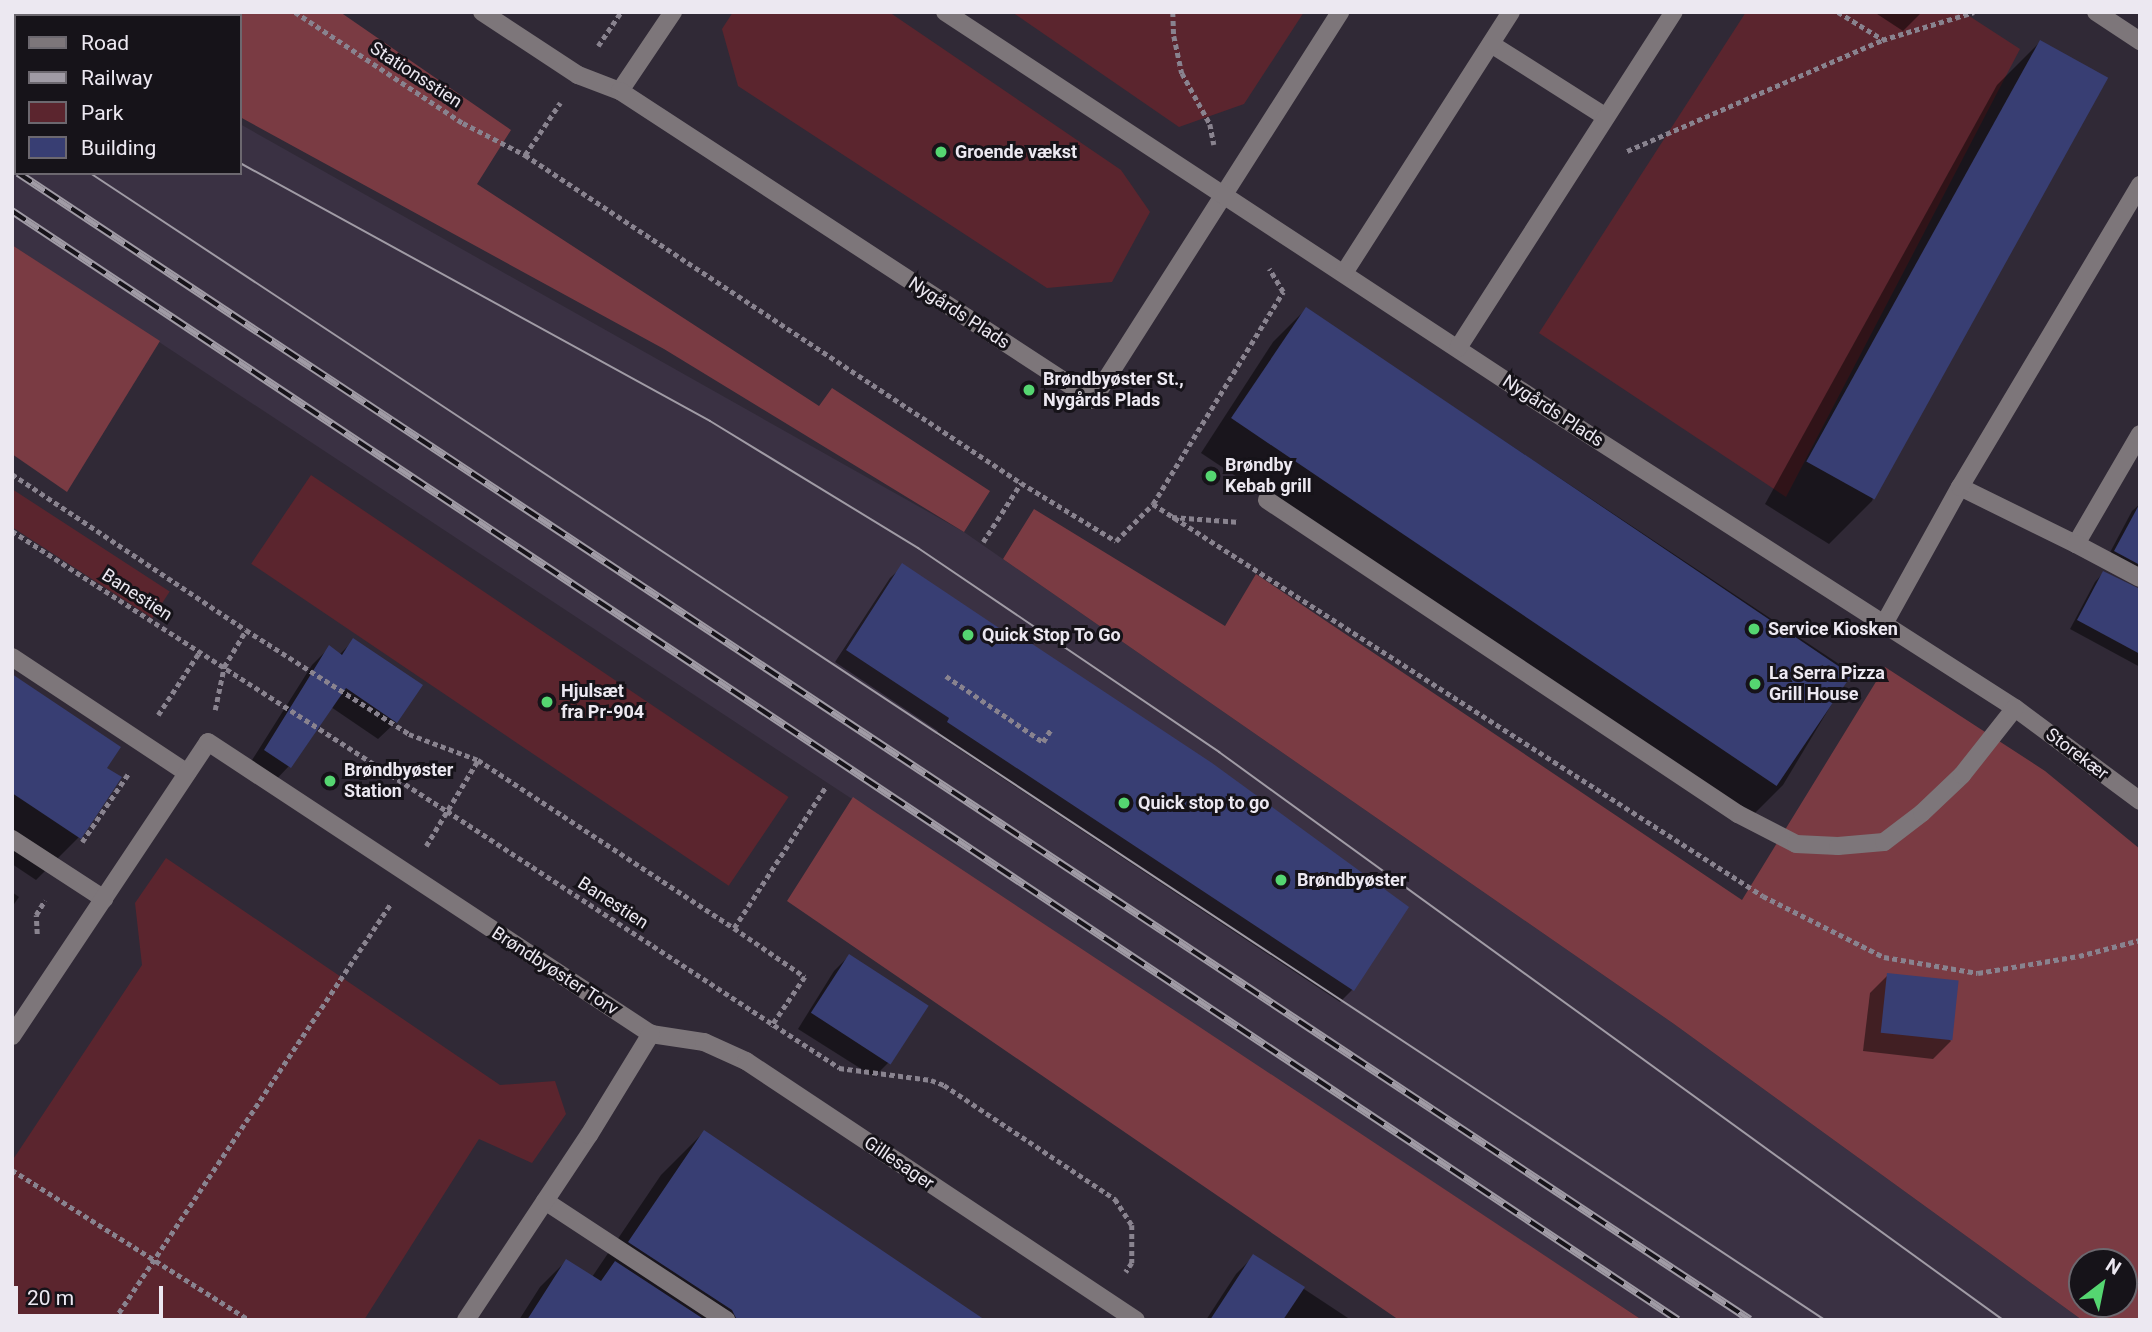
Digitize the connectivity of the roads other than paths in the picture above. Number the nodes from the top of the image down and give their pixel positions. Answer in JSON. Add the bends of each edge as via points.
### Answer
{"nodes":[{"id":1,"x":482,"y":12,"type":"edge"},
{"id":2,"x":673,"y":12,"type":"edge"},
{"id":3,"x":945,"y":12,"type":"edge"},
{"id":4,"x":1340,"y":12,"type":"edge"},
{"id":5,"x":1511,"y":12,"type":"edge"},
{"id":6,"x":1674,"y":12,"type":"edge"},
{"id":7,"x":2096,"y":12,"type":"edge"},
{"id":8,"x":503,"y":18,"type":"edge"},
{"id":9,"x":2140,"y":41,"type":"edge"},
{"id":10,"x":1491,"y":44,"type":"junction"},
{"id":11,"x":620,"y":91,"type":"junction"},
{"id":12,"x":1606,"y":117,"type":"junction"},
{"id":13,"x":2140,"y":185,"type":"edge"},
{"id":14,"x":1224,"y":194,"type":"junction"},
{"id":15,"x":1344,"y":273,"type":"junction"},
{"id":16,"x":1458,"y":348,"type":"junction"},
{"id":17,"x":2140,"y":434,"type":"edge"},
{"id":18,"x":1960,"y":487,"type":"junction"},
{"id":19,"x":1268,"y":500,"type":"road end"},
{"id":20,"x":2076,"y":544,"type":"junction"},
{"id":21,"x":2140,"y":578,"type":"edge"},
{"id":22,"x":1884,"y":624,"type":"junction"},
{"id":23,"x":12,"y":657,"type":"edge"},
{"id":24,"x":2015,"y":708,"type":"junction"},
{"id":25,"x":187,"y":774,"type":"junction"},
{"id":26,"x":2140,"y":801,"type":"edge"},
{"id":27,"x":12,"y":839,"type":"edge"},
{"id":28,"x":104,"y":899,"type":"junction"},
{"id":29,"x":651,"y":1034,"type":"junction"},
{"id":30,"x":12,"y":1036,"type":"edge"},
{"id":31,"x":545,"y":1201,"type":"junction"},
{"id":32,"x":466,"y":1320,"type":"edge"},
{"id":33,"x":726,"y":1320,"type":"edge"},
{"id":34,"x":1136,"y":1320,"type":"edge"}],
"edges":[{"from":1,"to":8,"type":"street","name":"Nygårds Plads"},
{"from":2,"to":11,"type":"street"},
{"from":3,"to":14,"type":"street","name":"Nygårds Plads"},
{"from":4,"to":14,"type":"street","name":"Nygårds Plads"},
{"from":5,"to":10,"type":"street"},
{"from":6,"to":12,"type":"street"},
{"from":7,"to":9,"type":"street"},
{"from":8,"to":11,"type":"street","name":"Nygårds Plads","via":[[578,75]]},
{"from":10,"to":12,"type":"street"},
{"from":10,"to":15,"type":"street"},
{"from":11,"to":14,"type":"street","name":"Nygårds Plads","via":[[1093,400]]},
{"from":12,"to":16,"type":"street"},
{"from":13,"to":18,"type":"street"},
{"from":14,"to":15,"type":"street","name":"Nygårds Plads"},
{"from":15,"to":16,"type":"street","name":"Nygårds Plads"},
{"from":16,"to":22,"type":"street","name":"Nygårds Plads"},
{"from":17,"to":20,"type":"street"},
{"from":18,"to":20,"type":"street"},
{"from":18,"to":22,"type":"street"},
{"from":19,"to":24,"type":"street","via":[[1738,814],[1796,844],[1884,842],[1962,775]]},
{"from":20,"to":21,"type":"street"},
{"from":22,"to":24,"type":"street","name":"Nygårds Plads"},
{"from":23,"to":25,"type":"street"},
{"from":24,"to":26,"type":"street","name":"Storekær"},
{"from":25,"to":28,"type":"street"},
{"from":25,"to":29,"type":"street","name":"Brøndbyøster Torv","via":[[208,742]]},
{"from":27,"to":28,"type":"street"},
{"from":28,"to":30,"type":"street"},
{"from":29,"to":31,"type":"street"},
{"from":29,"to":34,"type":"street","name":"Gillesager","via":[[704,1042],[746,1061]]},
{"from":31,"to":32,"type":"street"},
{"from":31,"to":33,"type":"street"}]}
